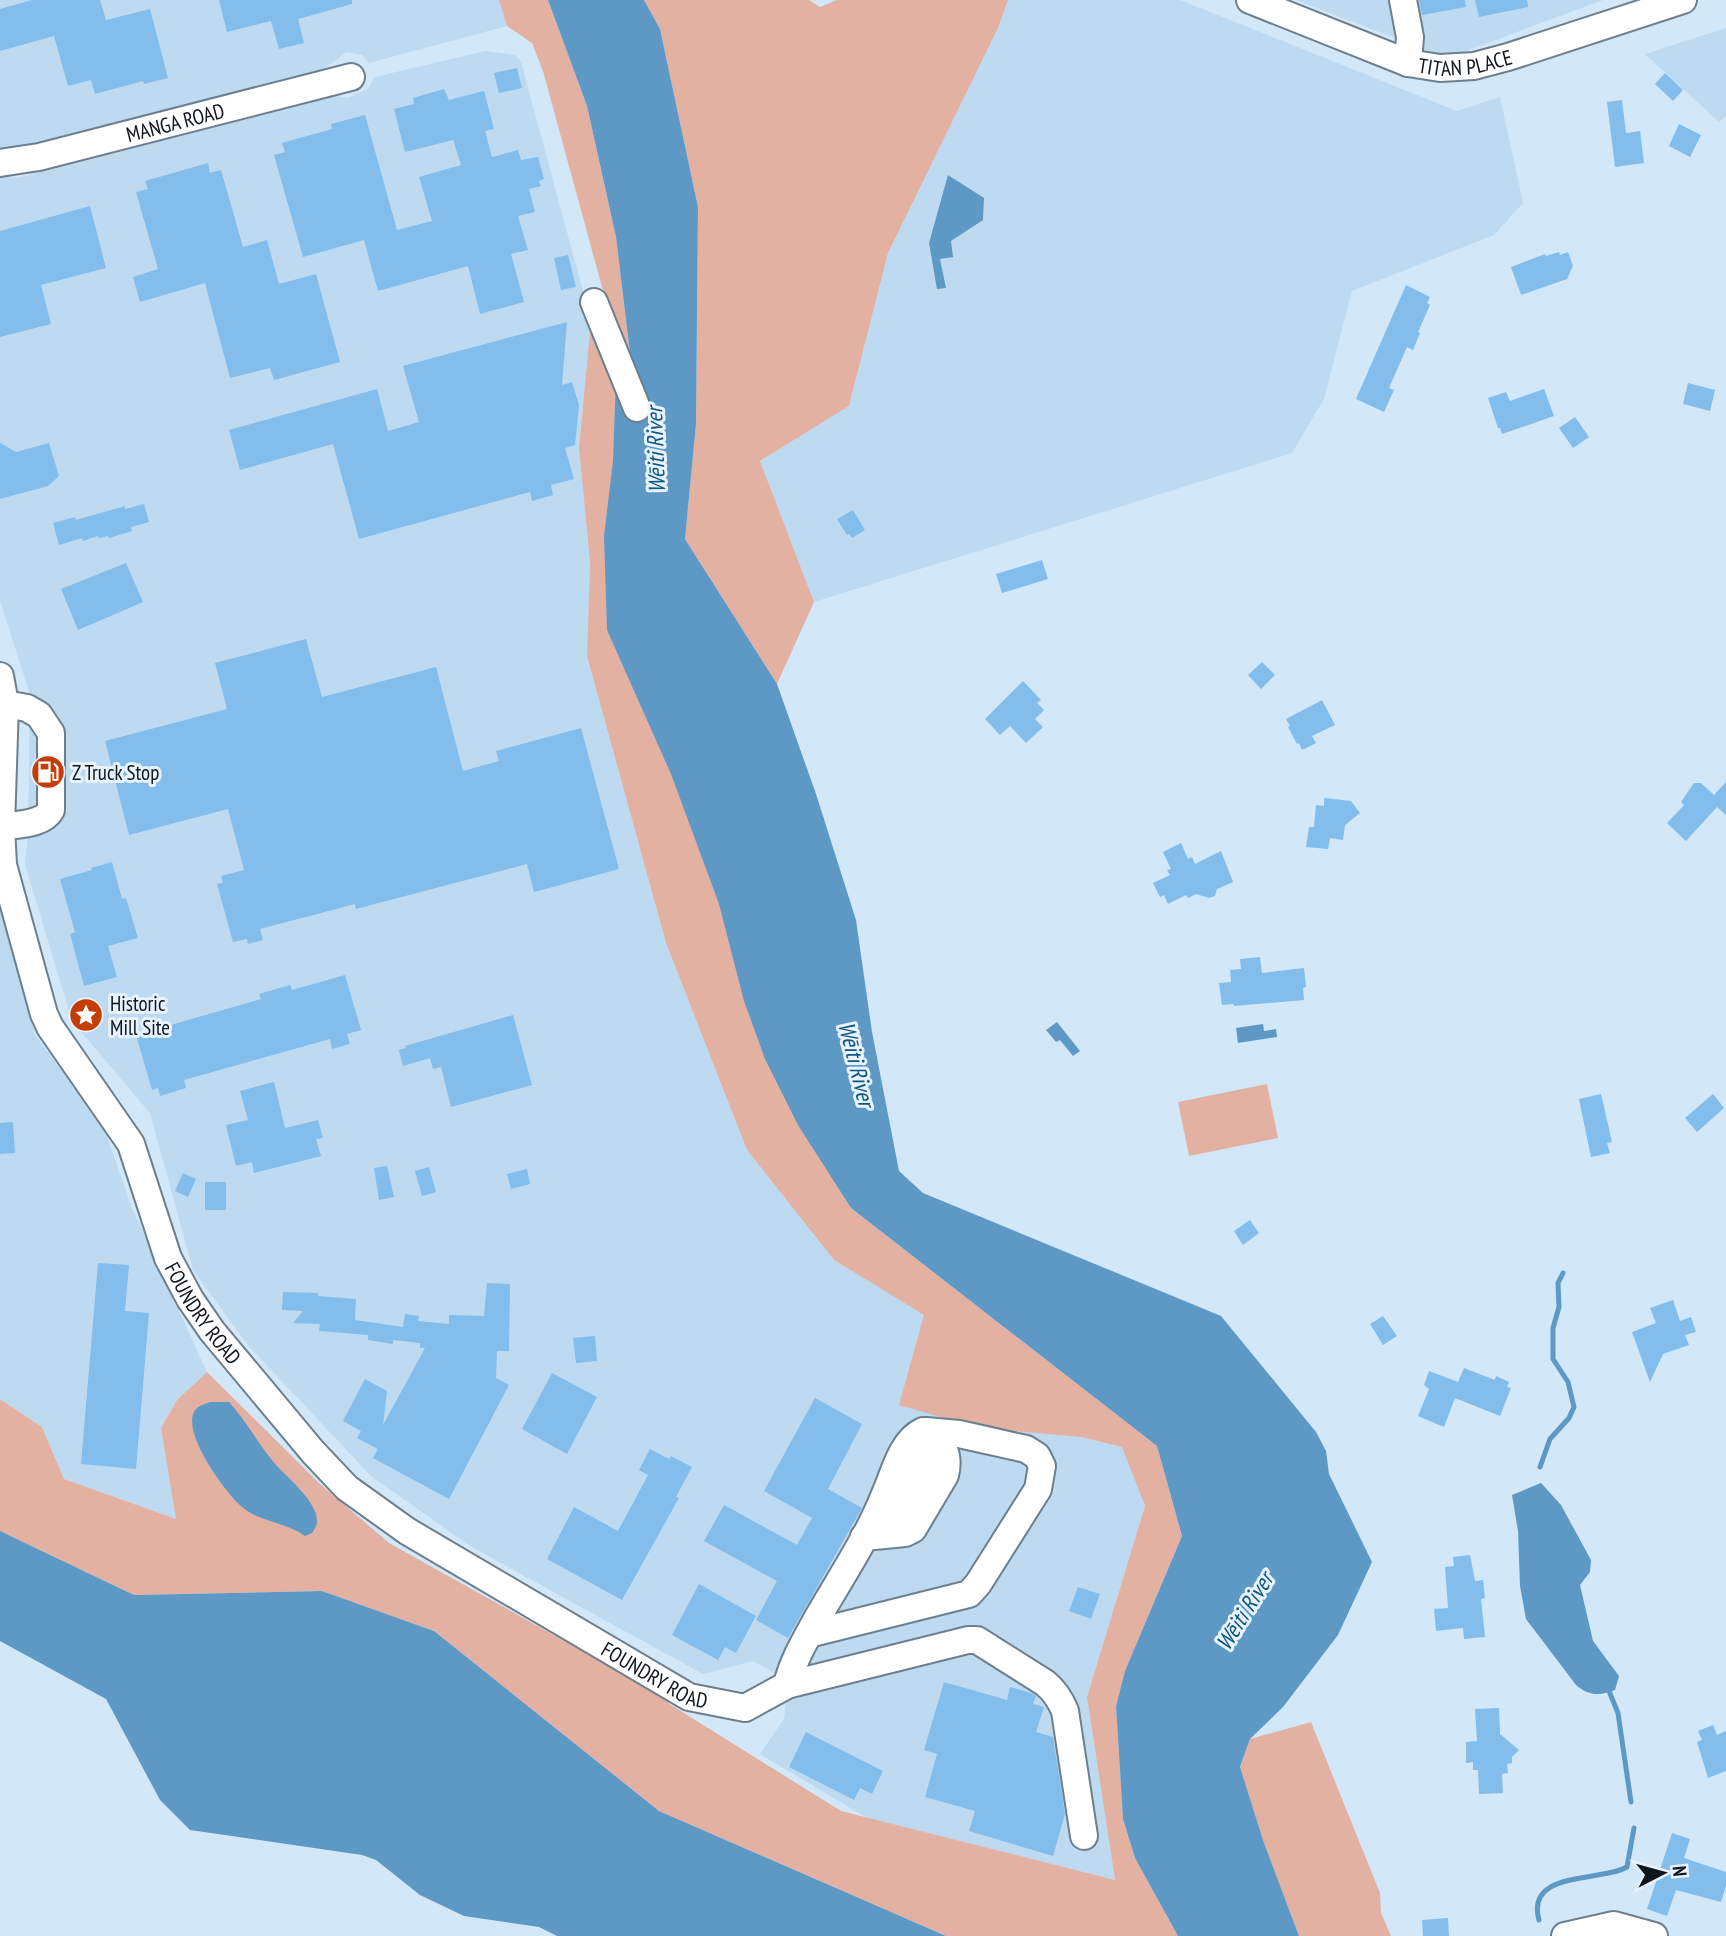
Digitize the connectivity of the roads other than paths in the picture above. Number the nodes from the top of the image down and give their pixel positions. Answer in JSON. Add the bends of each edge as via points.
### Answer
{"nodes":[{"id":1,"x":1250,"y":0,"type":"edge"},
{"id":2,"x":1403,"y":0,"type":"edge"},
{"id":3,"x":1683,"y":0,"type":"edge"},
{"id":4,"x":1408,"y":64,"type":"junction"},
{"id":5,"x":351,"y":77,"type":"dead end"},
{"id":6,"x":0,"y":163,"type":"edge"},
{"id":7,"x":594,"y":302,"type":"dead end"},
{"id":8,"x":637,"y":408,"type":"dead end"},
{"id":9,"x":0,"y":676,"type":"edge"},
{"id":10,"x":5,"y":704,"type":"junction"},
{"id":11,"x":1,"y":827,"type":"edge"},
{"id":12,"x":926,"y":1431,"type":"junction"},
{"id":13,"x":864,"y":1537,"type":"junction"},
{"id":14,"x":809,"y":1634,"type":"junction"},
{"id":15,"x":787,"y":1685,"type":"junction"},
{"id":16,"x":1084,"y":1836,"type":"dead end"},
{"id":17,"x":1565,"y":1936,"type":"edge"},
{"id":18,"x":1654,"y":1936,"type":"edge"}],
"edges":[{"from":1,"to":4,"type":"street","name":"TITAN PLACE"},
{"from":2,"to":4,"type":"street","via":[[1410,37]]},
{"from":3,"to":4,"type":"street","name":"TITAN PLACE","via":[[1474,66]]},
{"from":5,"to":6,"type":"street","name":"MANGA ROAD"},
{"from":7,"to":8,"type":"street"},
{"from":9,"to":10,"type":"street","name":"FOUNDRY ROAD"},
{"from":10,"to":11,"type":"street","name":"FOUNDRY ROAD"},
{"from":10,"to":11,"type":"street","via":[[39,715],[51,733],[51,810],[41,820]]},
{"from":11,"to":15,"type":"street","name":"FOUNDRY ROAD","via":[[3,865],[50,1027],[131,1144],[168,1258],[190,1299],[313,1452],[347,1488],[407,1531],[689,1697],[745,1707]]},
{"from":12,"to":13,"type":"street","via":[[912,1438],[903,1452]]},
{"from":12,"to":13,"type":"street","via":[[946,1450],[946,1475],[913,1529]]},
{"from":12,"to":14,"type":"street","via":[[1026,1449],[1042,1466],[1038,1489],[969,1594]]},
{"from":13,"to":14,"type":"street"},
{"from":14,"to":15,"type":"street"},
{"from":15,"to":16,"type":"street","via":[[977,1640],[1045,1683],[1060,1699]]},
{"from":17,"to":18,"type":"street","via":[[1614,1925]]}]}
